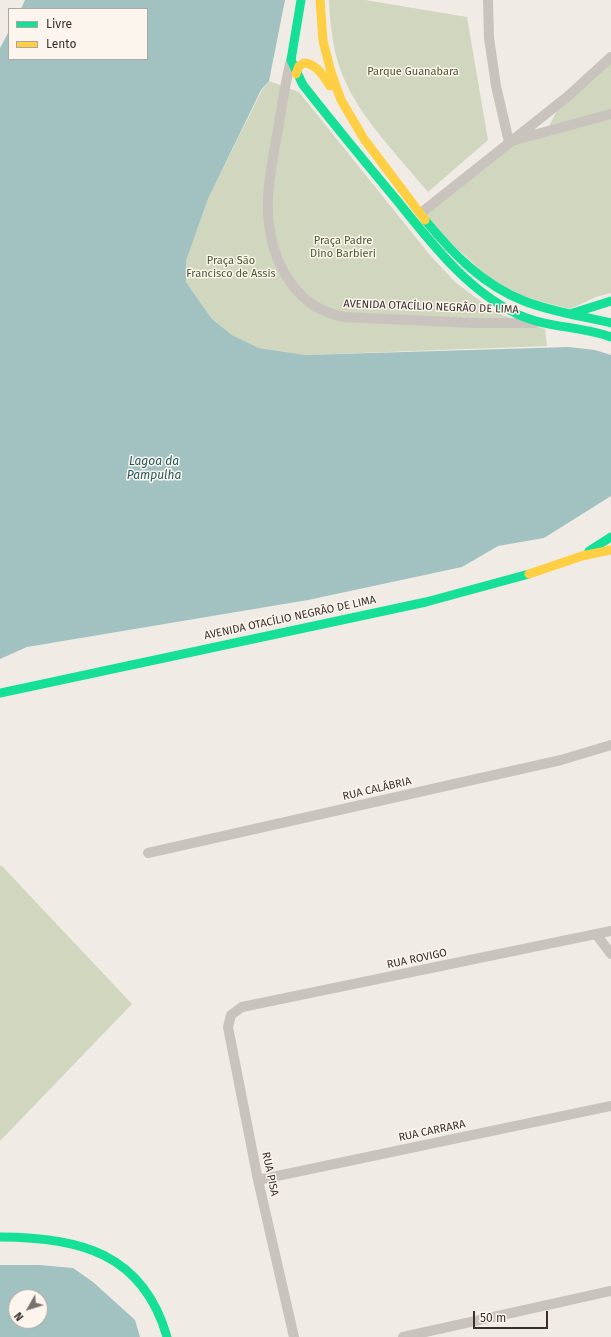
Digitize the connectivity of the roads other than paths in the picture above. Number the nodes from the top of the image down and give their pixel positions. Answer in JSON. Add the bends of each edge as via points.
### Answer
{"nodes":[{"id":1,"x":301,"y":0,"type":"edge"},
{"id":2,"x":320,"y":0,"type":"edge"},
{"id":3,"x":488,"y":0,"type":"edge"},
{"id":4,"x":611,"y":57,"type":"edge"},
{"id":5,"x":291,"y":60,"type":"junction"},
{"id":6,"x":296,"y":74,"type":"junction"},
{"id":7,"x":345,"y":110,"type":"junction"},
{"id":8,"x":611,"y":114,"type":"edge"},
{"id":9,"x":509,"y":142,"type":"junction"},
{"id":10,"x":421,"y":213,"type":"junction"},
{"id":11,"x":611,"y":301,"type":"edge"},
{"id":12,"x":573,"y":313,"type":"junction"},
{"id":13,"x":547,"y":323,"type":"junction"},
{"id":14,"x":611,"y":323,"type":"edge"},
{"id":15,"x":611,"y":336,"type":"edge"},
{"id":16,"x":611,"y":537,"type":"edge"},
{"id":17,"x":611,"y":550,"type":"edge"},
{"id":18,"x":582,"y":556,"type":"junction"},
{"id":19,"x":0,"y":693,"type":"edge"},
{"id":20,"x":611,"y":745,"type":"edge"},
{"id":21,"x":148,"y":853,"type":"dead end"},
{"id":22,"x":611,"y":931,"type":"edge"},
{"id":23,"x":596,"y":934,"type":"junction"},
{"id":24,"x":611,"y":954,"type":"edge"},
{"id":25,"x":231,"y":1015,"type":"joint"},
{"id":26,"x":611,"y":1106,"type":"edge"},
{"id":27,"x":258,"y":1180,"type":"junction"},
{"id":28,"x":0,"y":1236,"type":"edge"},
{"id":29,"x":611,"y":1291,"type":"edge"},
{"id":30,"x":167,"y":1337,"type":"edge"},
{"id":31,"x":294,"y":1337,"type":"edge"},
{"id":32,"x":403,"y":1337,"type":"edge"}],
"edges":[{"from":1,"to":5,"type":"street","name":"AVENIDA OTACÍLIO NEGRÃO DE LIMA"},
{"from":2,"to":7,"type":"street","name":"AVENIDA OTACÍLIO NEGRÃO DE LIMA","via":[[323,41],[329,67]]},
{"from":3,"to":9,"type":"street","via":[[489,38],[496,86]]},
{"from":4,"to":9,"type":"street","via":[[567,97]]},
{"from":5,"to":6,"type":"street","name":"AVENIDA OTACÍLIO NEGRÃO DE LIMA"},
{"from":5,"to":13,"type":"street","name":"AVENIDA OTACÍLIO NEGRÃO DE LIMA","via":[[284,86],[268,198],[269,226],[276,255],[289,283],[318,308],[344,317],[474,323]]},
{"from":6,"to":7,"type":"street","via":[[301,64],[317,67]]},
{"from":6,"to":13,"type":"street","name":"AVENIDA OTACÍLIO NEGRÃO DE LIMA","via":[[302,85],[361,157],[450,263],[475,288],[518,314]]},
{"from":7,"to":10,"type":"street","name":"AVENIDA OTACÍLIO NEGRÃO DE LIMA"},
{"from":8,"to":9,"type":"street"},
{"from":9,"to":10,"type":"street"},
{"from":10,"to":12,"type":"street","name":"AVENIDA OTACÍLIO NEGRÃO DE LIMA","via":[[456,256],[499,289],[527,304]]},
{"from":11,"to":12,"type":"street"},
{"from":12,"to":14,"type":"street","name":"AVENIDA OTACÍLIO NEGRÃO DE LIMA"},
{"from":13,"to":15,"type":"street","name":"AVENIDA OTACÍLIO NEGRÃO DE LIMA","via":[[579,326]]},
{"from":16,"to":18,"type":"street","name":"AVENIDA OTACÍLIO NEGRÃO DE LIMA"},
{"from":17,"to":18,"type":"street","name":"AVENIDA OTACÍLIO NEGRÃO DE LIMA"},
{"from":18,"to":19,"type":"street","name":"AVENIDA OTACÍLIO NEGRÃO DE LIMA","via":[[526,575],[426,602]]},
{"from":20,"to":21,"type":"street","name":"RUA CALÁBRIA","via":[[561,760]]},
{"from":22,"to":23,"type":"street","name":"RUA ROVIGO"},
{"from":23,"to":24,"type":"street"},
{"from":23,"to":25,"type":"street","name":"RUA ROVIGO","via":[[242,1007]]},
{"from":25,"to":27,"type":"street","name":"RUA PISA","via":[[228,1027]]},
{"from":26,"to":27,"type":"street","name":"RUA CARRARA"},
{"from":27,"to":31,"type":"street","name":"RUA PISA"},
{"from":28,"to":30,"type":"street","via":[[56,1240],[77,1245],[128,1270],[156,1308]]},
{"from":29,"to":32,"type":"street"}]}
